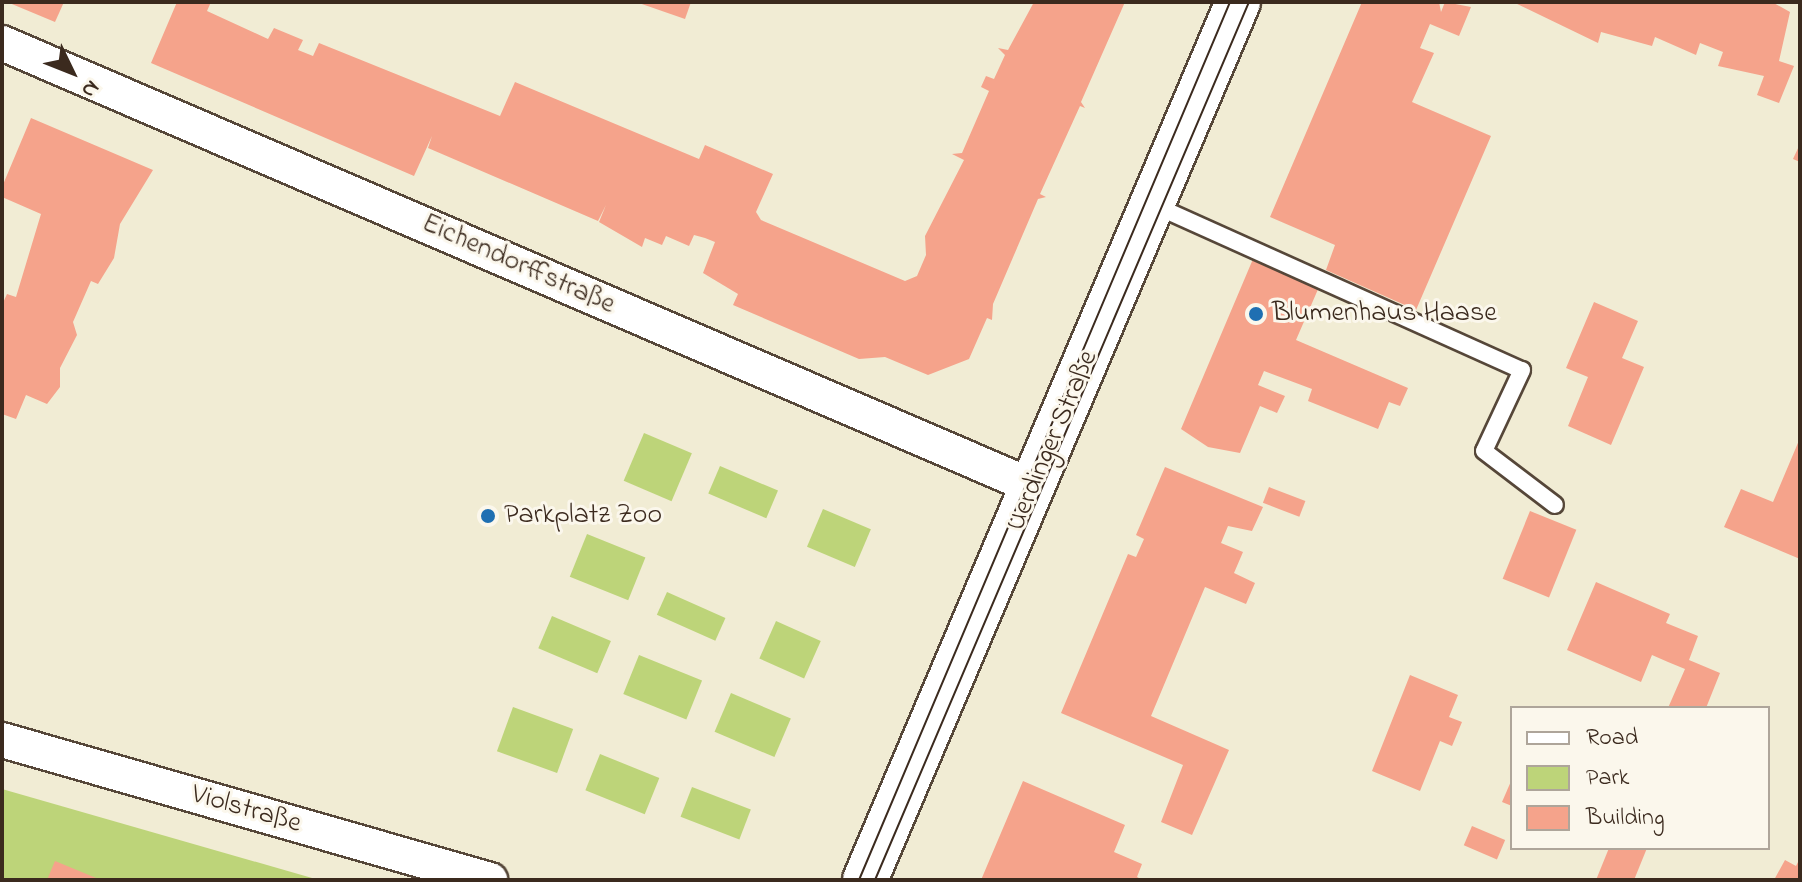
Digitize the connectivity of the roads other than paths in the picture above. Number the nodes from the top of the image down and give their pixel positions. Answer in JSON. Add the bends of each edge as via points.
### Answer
{"nodes":[{"id":1,"x":1238,"y":2,"type":"edge"},
{"id":2,"x":2,"y":43,"type":"edge"},
{"id":3,"x":1152,"y":204,"type":"junction"},
{"id":4,"x":1034,"y":487,"type":"junction"},
{"id":5,"x":1555,"y":505,"type":"dead end"},
{"id":6,"x":2,"y":740,"type":"edge"},
{"id":7,"x":490,"y":880,"type":"edge"},
{"id":8,"x":865,"y":880,"type":"edge"}],
"edges":[{"from":1,"to":3,"type":"main road","name":"Uerdinger Straße"},
{"from":2,"to":4,"type":"street","name":"Eichendorffstraße"},
{"from":3,"to":4,"type":"main road","name":"Uerdinger Straße"},
{"from":3,"to":5,"type":"lane","via":[[1522,370],[1484,451]]},
{"from":4,"to":8,"type":"main road","name":"Uerdinger Straße"},
{"from":6,"to":7,"type":"street","name":"Violstraße"}]}
